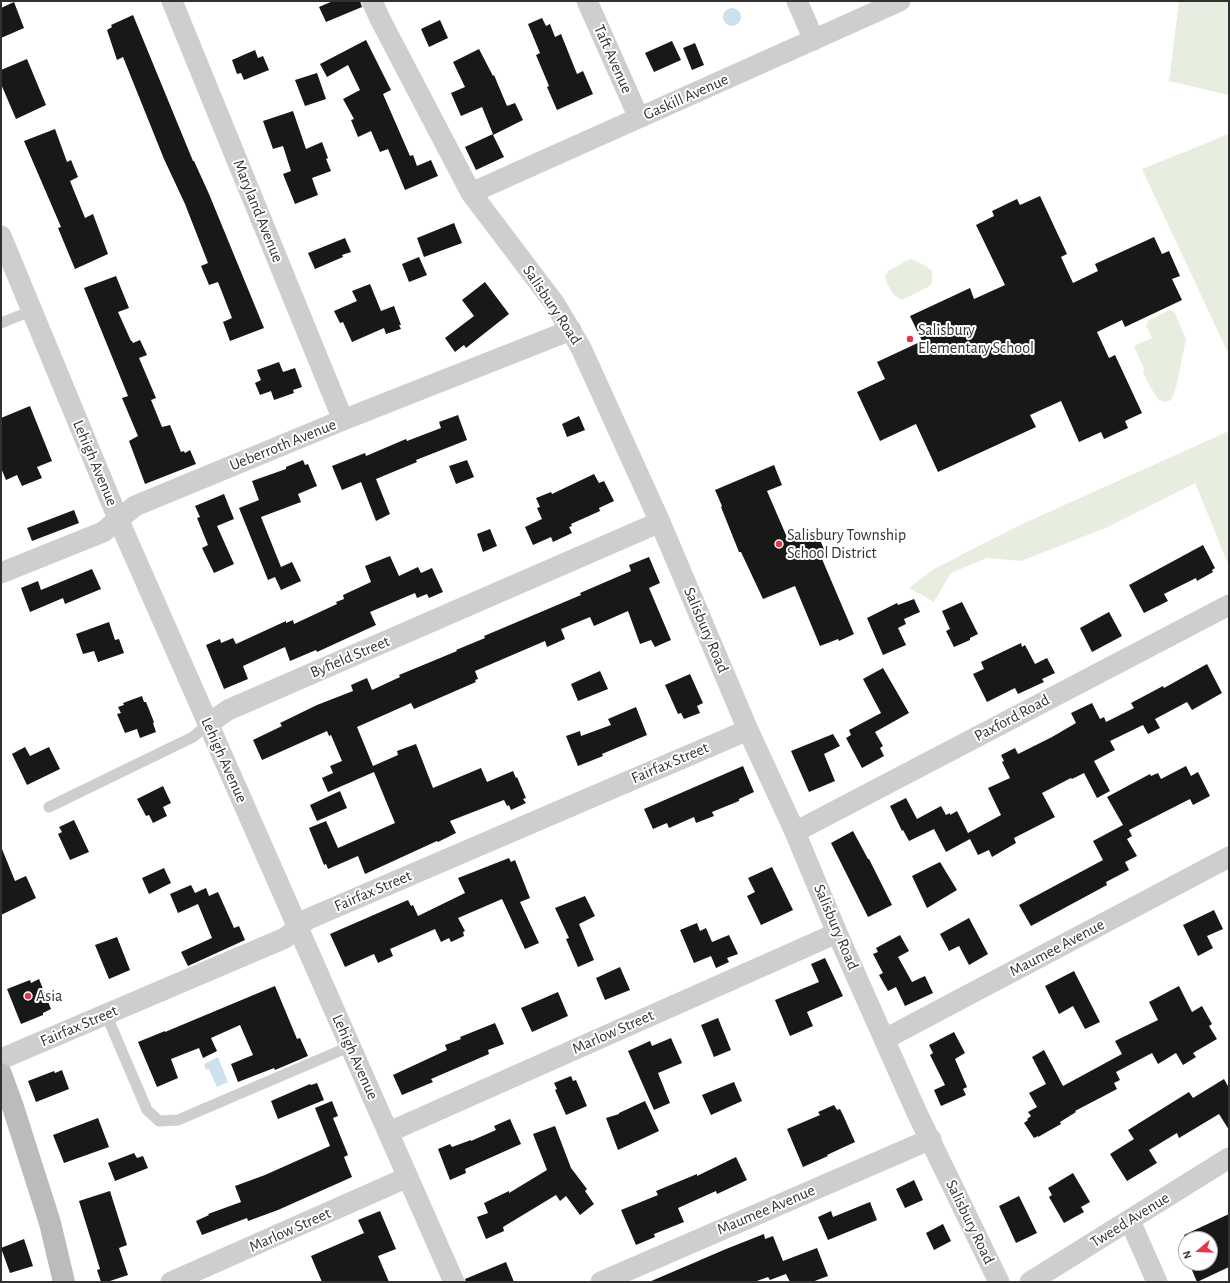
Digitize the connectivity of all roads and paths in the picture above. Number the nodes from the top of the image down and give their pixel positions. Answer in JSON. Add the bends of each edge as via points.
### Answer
{"nodes":[{"id":1,"x":172,"y":1,"type":"edge"},
{"id":2,"x":372,"y":1,"type":"edge"},
{"id":3,"x":587,"y":1,"type":"edge"},
{"id":4,"x":797,"y":1,"type":"edge"},
{"id":5,"x":900,"y":1,"type":"edge"},
{"id":6,"x":814,"y":40,"type":"junction"},
{"id":7,"x":639,"y":118,"type":"junction"},
{"id":8,"x":471,"y":193,"type":"junction"},
{"id":9,"x":1,"y":236,"type":"edge"},
{"id":10,"x":31,"y":311,"type":"junction"},
{"id":11,"x":1,"y":323,"type":"edge"},
{"id":12,"x":571,"y":330,"type":"junction"},
{"id":13,"x":343,"y":420,"type":"junction"},
{"id":14,"x":119,"y":521,"type":"junction"},
{"id":15,"x":660,"y":522,"type":"junction"},
{"id":16,"x":1,"y":573,"type":"edge"},
{"id":17,"x":1229,"y":605,"type":"edge"},
{"id":18,"x":208,"y":724,"type":"junction"},
{"id":19,"x":748,"y":730,"type":"junction"},
{"id":20,"x":49,"y":807,"type":"dead end"},
{"id":21,"x":795,"y":832,"type":"junction"},
{"id":22,"x":1229,"y":857,"type":"edge"},
{"id":23,"x":298,"y":928,"type":"junction"},
{"id":24,"x":837,"y":932,"type":"junction"},
{"id":25,"x":106,"y":1014,"type":"junction"},
{"id":26,"x":885,"y":1039,"type":"junction"},
{"id":27,"x":351,"y":1046,"type":"junction"},
{"id":28,"x":1,"y":1059,"type":"edge"},
{"id":29,"x":1,"y":1074,"type":"edge"},
{"id":30,"x":388,"y":1132,"type":"junction"},
{"id":31,"x":930,"y":1139,"type":"junction"},
{"id":32,"x":1229,"y":1158,"type":"edge"},
{"id":33,"x":408,"y":1177,"type":"junction"},
{"id":34,"x":1130,"y":1221,"type":"junction"},
{"id":35,"x":64,"y":1282,"type":"edge"},
{"id":36,"x":171,"y":1282,"type":"edge"},
{"id":37,"x":454,"y":1282,"type":"edge"},
{"id":38,"x":601,"y":1282,"type":"edge"},
{"id":39,"x":999,"y":1282,"type":"edge"},
{"id":40,"x":1030,"y":1282,"type":"edge"},
{"id":41,"x":1158,"y":1282,"type":"edge"}],
"edges":[{"from":1,"to":13,"type":"street","name":"Maryland Avenue"},
{"from":2,"to":8,"type":"street","name":"Salisbury Road"},
{"from":3,"to":7,"type":"street","name":"Taft Avenue"},
{"from":4,"to":6,"type":"street"},
{"from":5,"to":6,"type":"street","name":"Gaskill Avenue"},
{"from":6,"to":7,"type":"street","name":"Gaskill Avenue"},
{"from":7,"to":8,"type":"street","name":"Gaskill Avenue"},
{"from":8,"to":12,"type":"street","name":"Salisbury Road","via":[[555,304]]},
{"from":9,"to":10,"type":"street","name":"Lehigh Avenue"},
{"from":10,"to":11,"type":"lane"},
{"from":10,"to":14,"type":"street","name":"Lehigh Avenue"},
{"from":12,"to":13,"type":"street","name":"Ueberroth Avenue"},
{"from":12,"to":15,"type":"street","name":"Salisbury Road"},
{"from":13,"to":14,"type":"street","name":"Ueberroth Avenue","via":[[135,506]]},
{"from":14,"to":16,"type":"street","name":"Ueberroth Avenue","via":[[103,532]]},
{"from":14,"to":18,"type":"street","name":"Lehigh Avenue"},
{"from":15,"to":18,"type":"street","name":"Byfield Street","via":[[228,710]]},
{"from":15,"to":19,"type":"street","name":"Salisbury Road"},
{"from":17,"to":21,"type":"street","name":"Paxford Road"},
{"from":18,"to":20,"type":"lane","name":"Byfield Street","via":[[193,736]]},
{"from":18,"to":23,"type":"street","name":"Lehigh Avenue"},
{"from":19,"to":21,"type":"street","name":"Salisbury Road"},
{"from":19,"to":23,"type":"street","name":"Fairfax Street","via":[[308,919]]},
{"from":21,"to":24,"type":"street","name":"Salisbury Road"},
{"from":22,"to":26,"type":"street","name":"Maumee Avenue"},
{"from":23,"to":25,"type":"street","name":"Fairfax Street","via":[[285,938]]},
{"from":23,"to":27,"type":"street","name":"Lehigh Avenue"},
{"from":24,"to":26,"type":"street","name":"Salisbury Road"},
{"from":24,"to":30,"type":"street","name":"Marlow Street"},
{"from":25,"to":27,"type":"lane","via":[[147,1110],[159,1121],[178,1120]]},
{"from":25,"to":28,"type":"street","name":"Fairfax Street"},
{"from":26,"to":31,"type":"street","name":"Salisbury Road"},
{"from":27,"to":30,"type":"street","name":"Lehigh Avenue"},
{"from":29,"to":35,"type":"main road","via":[[50,1223]]},
{"from":30,"to":33,"type":"street","name":"Lehigh Avenue"},
{"from":31,"to":38,"type":"street","name":"Maumee Avenue"},
{"from":31,"to":39,"type":"street","name":"Salisbury Road"},
{"from":32,"to":34,"type":"street","name":"Tweed Avenue"},
{"from":33,"to":36,"type":"street","name":"Marlow Street"},
{"from":33,"to":37,"type":"street","name":"Lehigh Avenue"},
{"from":34,"to":40,"type":"street","name":"Tweed Avenue"},
{"from":34,"to":41,"type":"street"}]}
